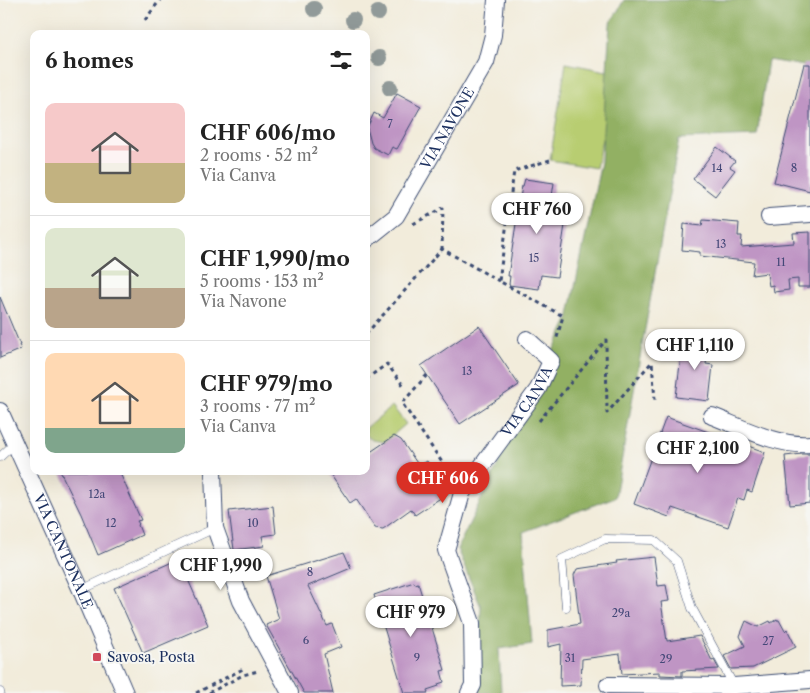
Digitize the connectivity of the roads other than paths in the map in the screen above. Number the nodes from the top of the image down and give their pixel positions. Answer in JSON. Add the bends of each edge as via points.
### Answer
{"nodes":[{"id":1,"x":496,"y":0,"type":"edge"},
{"id":2,"x":810,"y":214,"type":"edge"},
{"id":3,"x":769,"y":217,"type":"dead end"},
{"id":4,"x":370,"y":237,"type":"edge"},
{"id":5,"x":527,"y":339,"type":"dead end"},
{"id":6,"x":0,"y":411,"type":"edge"},
{"id":7,"x":712,"y":416,"type":"dead end"},
{"id":8,"x":14,"y":444,"type":"junction"},
{"id":9,"x":810,"y":444,"type":"edge"},
{"id":10,"x":0,"y":457,"type":"edge"},
{"id":11,"x":213,"y":475,"type":"edge"},
{"id":12,"x":215,"y":528,"type":"junction"},
{"id":13,"x":81,"y":590,"type":"junction"},
{"id":14,"x":566,"y":607,"type":"dead end"},
{"id":15,"x":810,"y":680,"type":"edge"},
{"id":16,"x":608,"y":685,"type":"dead end"},
{"id":17,"x":734,"y":686,"type":"junction"},
{"id":18,"x":125,"y":693,"type":"edge"},
{"id":19,"x":290,"y":693,"type":"edge"},
{"id":20,"x":469,"y":693,"type":"edge"},
{"id":21,"x":810,"y":693,"type":"edge"}],
"edges":[{"from":1,"to":4,"type":"street","name":"VIA NAVONE","via":[[493,35],[486,62],[396,216]]},
{"from":2,"to":3,"type":"street"},
{"from":5,"to":20,"type":"street","name":"VIA CANVA","via":[[551,361],[538,390],[462,493],[446,550],[472,623],[473,685]]},
{"from":6,"to":8,"type":"street","name":"VIA CANTONALE"},
{"from":7,"to":9,"type":"street","via":[[779,442]]},
{"from":8,"to":10,"type":"lane"},
{"from":8,"to":13,"type":"street","name":"VIA CANTONALE"},
{"from":11,"to":12,"type":"street"},
{"from":12,"to":13,"type":"lane"},
{"from":12,"to":19,"type":"street","via":[[241,601]]},
{"from":13,"to":18,"type":"street","name":"VIA CANTONALE"},
{"from":14,"to":17,"type":"lane","via":[[562,559],[605,539],[654,540],[677,561],[692,608]]},
{"from":15,"to":17,"type":"street"},
{"from":15,"to":21,"type":"street"},
{"from":16,"to":17,"type":"street"}]}
